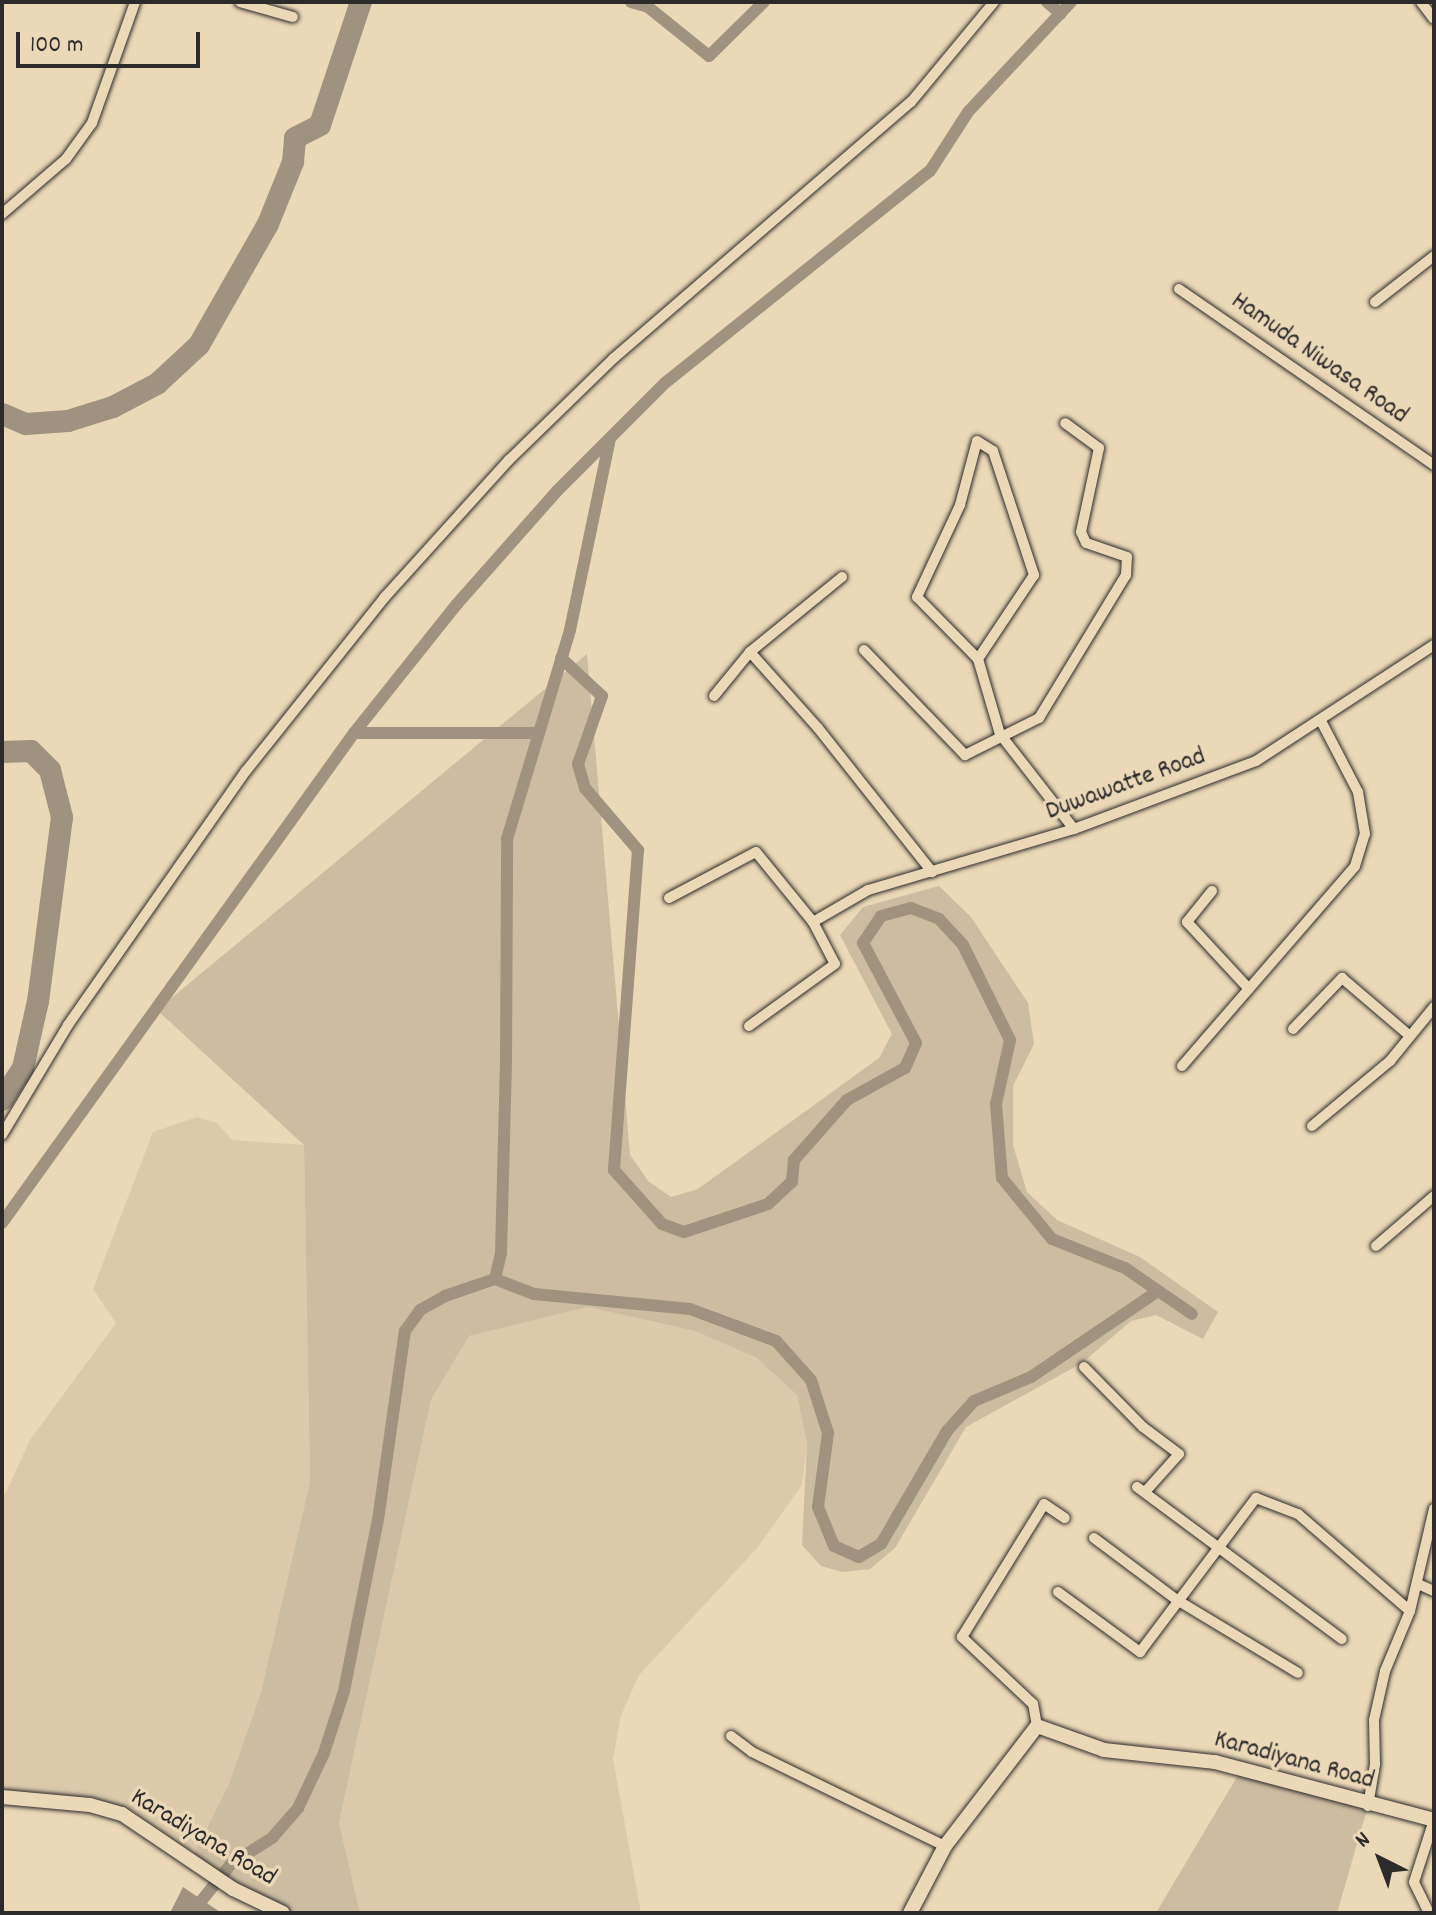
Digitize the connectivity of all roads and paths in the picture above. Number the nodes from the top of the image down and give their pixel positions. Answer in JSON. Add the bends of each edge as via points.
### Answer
{"nodes":[{"id":1,"x":135,"y":2,"type":"edge"},
{"id":2,"x":240,"y":2,"type":"edge"},
{"id":3,"x":994,"y":2,"type":"edge"},
{"id":4,"x":1421,"y":2,"type":"edge"},
{"id":5,"x":293,"y":17,"type":"dead end"},
{"id":6,"x":1434,"y":19,"type":"edge"},
{"id":7,"x":2,"y":214,"type":"edge"},
{"id":8,"x":1434,"y":256,"type":"edge"},
{"id":9,"x":1179,"y":289,"type":"dead end"},
{"id":10,"x":1375,"y":302,"type":"dead end"},
{"id":11,"x":1065,"y":423,"type":"dead end"},
{"id":12,"x":1434,"y":465,"type":"edge"},
{"id":13,"x":842,"y":577,"type":"dead end"},
{"id":14,"x":1434,"y":645,"type":"edge"},
{"id":15,"x":864,"y":650,"type":"dead end"},
{"id":16,"x":750,"y":652,"type":"junction"},
{"id":17,"x":978,"y":659,"type":"junction"},
{"id":18,"x":714,"y":696,"type":"dead end"},
{"id":19,"x":1321,"y":721,"type":"junction"},
{"id":20,"x":1000,"y":734,"type":"junction"},
{"id":21,"x":1074,"y":829,"type":"junction"},
{"id":22,"x":932,"y":872,"type":"junction"},
{"id":23,"x":1212,"y":891,"type":"dead end"},
{"id":24,"x":669,"y":898,"type":"dead end"},
{"id":25,"x":813,"y":922,"type":"junction"},
{"id":26,"x":1249,"y":989,"type":"junction"},
{"id":27,"x":1434,"y":1007,"type":"edge"},
{"id":28,"x":749,"y":1026,"type":"dead end"},
{"id":29,"x":1293,"y":1029,"type":"dead end"},
{"id":30,"x":1410,"y":1036,"type":"junction"},
{"id":31,"x":1182,"y":1066,"type":"dead end"},
{"id":32,"x":1312,"y":1126,"type":"dead end"},
{"id":33,"x":2,"y":1135,"type":"edge"},
{"id":34,"x":1434,"y":1196,"type":"edge"},
{"id":35,"x":1376,"y":1246,"type":"dead end"},
{"id":36,"x":1084,"y":1367,"type":"dead end"},
{"id":37,"x":1434,"y":1509,"type":"edge"},
{"id":38,"x":1065,"y":1518,"type":"dead end"},
{"id":39,"x":1094,"y":1538,"type":"dead end"},
{"id":40,"x":1219,"y":1544,"type":"junction"},
{"id":41,"x":1418,"y":1584,"type":"junction"},
{"id":42,"x":1434,"y":1591,"type":"edge"},
{"id":43,"x":1058,"y":1592,"type":"dead end"},
{"id":44,"x":1177,"y":1600,"type":"junction"},
{"id":45,"x":1410,"y":1611,"type":"junction"},
{"id":46,"x":1342,"y":1639,"type":"dead end"},
{"id":47,"x":1298,"y":1673,"type":"dead end"},
{"id":48,"x":1037,"y":1726,"type":"junction"},
{"id":49,"x":731,"y":1736,"type":"dead end"},
{"id":50,"x":2,"y":1797,"type":"edge"},
{"id":51,"x":1368,"y":1806,"type":"junction"},
{"id":52,"x":1434,"y":1820,"type":"edge"},
{"id":53,"x":945,"y":1846,"type":"junction"},
{"id":54,"x":283,"y":1913,"type":"edge"},
{"id":55,"x":910,"y":1913,"type":"edge"},
{"id":56,"x":1429,"y":1913,"type":"edge"}],
"edges":[{"from":1,"to":7,"type":"street","via":[[92,123],[66,159]]},
{"from":2,"to":5,"type":"street"},
{"from":3,"to":33,"type":"street","via":[[911,102],[614,358],[509,460],[385,597],[246,771],[76,1013]]},
{"from":4,"to":6,"type":"street"},
{"from":8,"to":10,"type":"street"},
{"from":9,"to":12,"type":"street","name":"Hamuda Niwasa Road"},
{"from":11,"to":20,"type":"street","via":[[1099,448],[1081,532],[1086,543],[1127,557],[1126,575],[1039,718]]},
{"from":13,"to":16,"type":"street"},
{"from":14,"to":19,"type":"street","name":"Duwawatte Road"},
{"from":15,"to":20,"type":"street","via":[[965,755]]},
{"from":16,"to":18,"type":"street"},
{"from":16,"to":22,"type":"street"},
{"from":17,"to":17,"type":"street","via":[[1034,575],[993,451],[977,441],[960,505],[917,597]]},
{"from":17,"to":20,"type":"street"},
{"from":19,"to":21,"type":"street","name":"Duwawatte Road","via":[[1256,761]]},
{"from":19,"to":26,"type":"street","via":[[1358,792],[1365,834],[1355,866]]},
{"from":20,"to":21,"type":"street"},
{"from":21,"to":22,"type":"street","name":"Duwawatte Road"},
{"from":22,"to":25,"type":"street","name":"Duwawatte Road","via":[[868,890]]},
{"from":23,"to":26,"type":"street","via":[[1187,922]]},
{"from":24,"to":25,"type":"street","via":[[756,852]]},
{"from":25,"to":28,"type":"street","via":[[835,964]]},
{"from":26,"to":31,"type":"street"},
{"from":27,"to":30,"type":"street"},
{"from":29,"to":30,"type":"street","via":[[1342,978]]},
{"from":30,"to":32,"type":"street","via":[[1390,1061]]},
{"from":34,"to":35,"type":"street"},
{"from":36,"to":40,"type":"street","via":[[1143,1427],[1179,1454],[1141,1490]]},
{"from":37,"to":41,"type":"street"},
{"from":38,"to":48,"type":"street","via":[[1044,1504],[962,1637],[1033,1704]]},
{"from":39,"to":44,"type":"street"},
{"from":40,"to":44,"type":"street"},
{"from":40,"to":45,"type":"street","via":[[1256,1498],[1298,1514]]},
{"from":40,"to":46,"type":"street"},
{"from":41,"to":42,"type":"street"},
{"from":41,"to":45,"type":"street"},
{"from":43,"to":44,"type":"street","via":[[1140,1652]]},
{"from":44,"to":47,"type":"street"},
{"from":45,"to":51,"type":"street","via":[[1385,1671],[1374,1720],[1375,1764]]},
{"from":48,"to":51,"type":"street","name":"Karadiyana Road","via":[[1104,1750],[1215,1762]]},
{"from":48,"to":53,"type":"street"},
{"from":49,"to":53,"type":"street","via":[[752,1752]]},
{"from":50,"to":54,"type":"street","name":"Karadiyana Road","via":[[111,1810],[168,1841],[233,1889]]},
{"from":51,"to":52,"type":"street","name":"Karadiyana Road"},
{"from":52,"to":56,"type":"street","via":[[1414,1882]]},
{"from":53,"to":55,"type":"street"}]}
